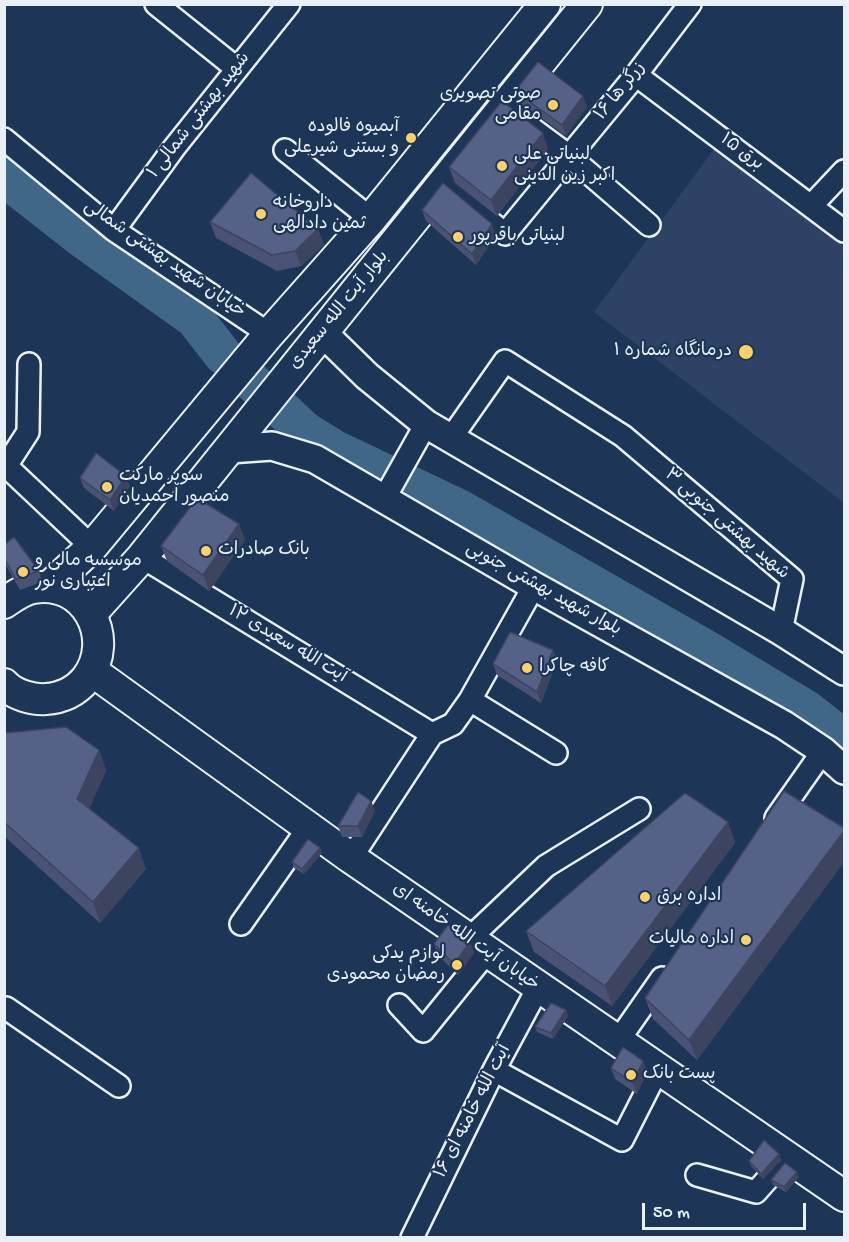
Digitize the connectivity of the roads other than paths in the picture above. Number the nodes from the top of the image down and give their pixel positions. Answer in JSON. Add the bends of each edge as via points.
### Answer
{"nodes":[{"id":1,"x":156,"y":4,"type":"edge"},
{"id":2,"x":289,"y":4,"type":"edge"},
{"id":3,"x":545,"y":4,"type":"edge"},
{"id":4,"x":587,"y":4,"type":"edge"},
{"id":5,"x":690,"y":4,"type":"edge"},
{"id":6,"x":236,"y":68,"type":"junction"},
{"id":7,"x":636,"y":75,"type":"junction"},
{"id":8,"x":504,"y":107,"type":"junction"},
{"id":9,"x":4,"y":139,"type":"edge"},
{"id":10,"x":285,"y":150,"type":"dead end"},
{"id":11,"x":569,"y":156,"type":"junction"},
{"id":12,"x":844,"y":171,"type":"edge"},
{"id":13,"x":444,"y":184,"type":"junction"},
{"id":14,"x":811,"y":206,"type":"junction"},
{"id":15,"x":371,"y":219,"type":"junction"},
{"id":16,"x":650,"y":225,"type":"dead end"},
{"id":17,"x":114,"y":230,"type":"junction"},
{"id":18,"x":844,"y":231,"type":"edge"},
{"id":19,"x":322,"y":332,"type":"junction"},
{"id":20,"x":269,"y":334,"type":"junction"},
{"id":21,"x":29,"y":364,"type":"dead end"},
{"id":22,"x":426,"y":424,"type":"junction"},
{"id":23,"x":451,"y":438,"type":"junction"},
{"id":24,"x":229,"y":449,"type":"junction"},
{"id":25,"x":5,"y":465,"type":"edge"},
{"id":26,"x":384,"y":499,"type":"junction"},
{"id":27,"x":92,"y":547,"type":"junction"},
{"id":28,"x":141,"y":557,"type":"junction"},
{"id":29,"x":534,"y":586,"type":"junction"},
{"id":30,"x":49,"y":587,"type":"junction"},
{"id":31,"x":4,"y":603,"type":"edge"},
{"id":32,"x":91,"y":614,"type":"junction"},
{"id":33,"x":782,"y":631,"type":"junction"},
{"id":34,"x":92,"y":671,"type":"junction"},
{"id":35,"x":844,"y":671,"type":"edge"},
{"id":36,"x":5,"y":688,"type":"edge"},
{"id":37,"x":470,"y":700,"type":"junction"},
{"id":38,"x":432,"y":734,"type":"junction"},
{"id":39,"x":823,"y":751,"type":"junction"},
{"id":40,"x":556,"y":753,"type":"dead end"},
{"id":41,"x":844,"y":770,"type":"edge"},
{"id":42,"x":639,"y":808,"type":"dead end"},
{"id":43,"x":309,"y":827,"type":"junction"},
{"id":44,"x":765,"y":834,"type":"edge"},
{"id":45,"x":351,"y":858,"type":"junction"},
{"id":46,"x":241,"y":924,"type":"dead end"},
{"id":47,"x":478,"y":946,"type":"junction"},
{"id":48,"x":672,"y":965,"type":"edge"},
{"id":49,"x":538,"y":988,"type":"junction"},
{"id":50,"x":399,"y":1005,"type":"dead end"},
{"id":51,"x":5,"y":1008,"type":"edge"},
{"id":52,"x":618,"y":1041,"type":"junction"},
{"id":53,"x":658,"y":1069,"type":"junction"},
{"id":54,"x":494,"y":1070,"type":"junction"},
{"id":55,"x":119,"y":1086,"type":"dead end"},
{"id":56,"x":787,"y":1157,"type":"junction"},
{"id":57,"x":697,"y":1175,"type":"dead end"},
{"id":58,"x":844,"y":1196,"type":"edge"},
{"id":59,"x":412,"y":1238,"type":"edge"}],
"edges":[{"from":1,"to":6,"type":"street"},
{"from":2,"to":6,"type":"street","name":"شهید بهشتی شمالی ۱"},
{"from":3,"to":15,"type":"main road","name":"بلوار آیت الله سعیدی"},
{"from":4,"to":8,"type":"main road","name":"بلوار آیت الله سعیدی"},
{"from":5,"to":7,"type":"street","name":"زرگر ها ۱۶"},
{"from":6,"to":17,"type":"street","name":"شهید بهشتی شمالی ۱"},
{"from":7,"to":11,"type":"street","name":"زرگر ها ۱۶"},
{"from":7,"to":14,"type":"street","name":"برق ۱۵"},
{"from":8,"to":11,"type":"street"},
{"from":8,"to":13,"type":"main road","name":"بلوار آیت الله سعیدی"},
{"from":9,"to":17,"type":"street","name":"خیابان شهید بهشتی شمالی"},
{"from":10,"to":15,"type":"street"},
{"from":11,"to":13,"type":"street","name":"زرگر ها ۱۶","via":[[505,234]]},
{"from":11,"to":16,"type":"street"},
{"from":12,"to":14,"type":"street"},
{"from":13,"to":19,"type":"main road","name":"بلوار آیت الله سعیدی"},
{"from":14,"to":18,"type":"street","name":"برق ۱۵"},
{"from":15,"to":20,"type":"main road","name":"بلوار آیت الله سعیدی"},
{"from":17,"to":20,"type":"street","name":"خیابان شهید بهشتی شمالی"},
{"from":19,"to":22,"type":"street","via":[[366,376]]},
{"from":19,"to":24,"type":"main road","name":"بلوار آیت الله سعیدی"},
{"from":20,"to":27,"type":"main road","name":"بلوار آیت الله سعیدی"},
{"from":21,"to":25,"type":"street","via":[[28,432]]},
{"from":22,"to":23,"type":"street"},
{"from":22,"to":26,"type":"street"},
{"from":23,"to":33,"type":"street"},
{"from":23,"to":33,"type":"street","name":"شهید بهشتی جنوبی ۳","via":[[505,361],[623,436],[792,579]]},
{"from":24,"to":26,"type":"street","name":"بلوار شهید بهشتی جنوبی","via":[[272,446],[315,459]]},
{"from":24,"to":28,"type":"main road","name":"بلوار آیت الله سعیدی"},
{"from":25,"to":27,"type":"street"},
{"from":26,"to":29,"type":"street","name":"بلوار شهید بهشتی جنوبی"},
{"from":27,"to":30,"type":"main road","name":"بلوار آیت الله سعیدی"},
{"from":28,"to":32,"type":"main road","name":"بلوار آیت الله سعیدی"},
{"from":28,"to":38,"type":"street","name":"آیت الله سعیدی ۱۲"},
{"from":29,"to":37,"type":"street"},
{"from":29,"to":39,"type":"street","name":"بلوار شهید بهشتی جنوبی","via":[[784,724]]},
{"from":30,"to":31,"type":"main road","via":[[33,588]]},
{"from":30,"to":32,"type":"main road","via":[[80,601]]},
{"from":32,"to":34,"type":"main road","via":[[99,643]]},
{"from":33,"to":35,"type":"street"},
{"from":34,"to":36,"type":"main road","via":[[82,684],[55,699],[39,700]]},
{"from":34,"to":43,"type":"main road","name":"خیابان آیت الله خامنه ای"},
{"from":37,"to":38,"type":"street","via":[[453,724]]},
{"from":37,"to":40,"type":"street"},
{"from":38,"to":45,"type":"street"},
{"from":39,"to":41,"type":"street","name":"بلوار شهید بهشتی جنوبی"},
{"from":39,"to":44,"type":"street"},
{"from":42,"to":47,"type":"street","via":[[546,866]]},
{"from":43,"to":45,"type":"main road","name":"خیابان آیت الله خامنه ای"},
{"from":43,"to":46,"type":"street"},
{"from":45,"to":47,"type":"main road","name":"خیابان آیت الله خامنه ای"},
{"from":47,"to":49,"type":"main road","name":"خیابان آیت الله خامنه ای"},
{"from":47,"to":50,"type":"street","via":[[423,1030]]},
{"from":48,"to":52,"type":"street"},
{"from":49,"to":52,"type":"main road","name":"خیابان آیت الله خامنه ای"},
{"from":49,"to":54,"type":"street","name":"آیت الله خامنه ای ۱۶"},
{"from":51,"to":55,"type":"street"},
{"from":52,"to":53,"type":"main road","name":"خیابان آیت الله خامنه ای"},
{"from":53,"to":54,"type":"street","via":[[622,1140]]},
{"from":53,"to":56,"type":"main road","name":"خیابان آیت الله خامنه ای"},
{"from":54,"to":59,"type":"street","name":"آیت الله خامنه ای ۱۶"},
{"from":56,"to":57,"type":"street","via":[[756,1192]]},
{"from":56,"to":58,"type":"main road","name":"خیابان آیت الله خامنه ای"}]}
